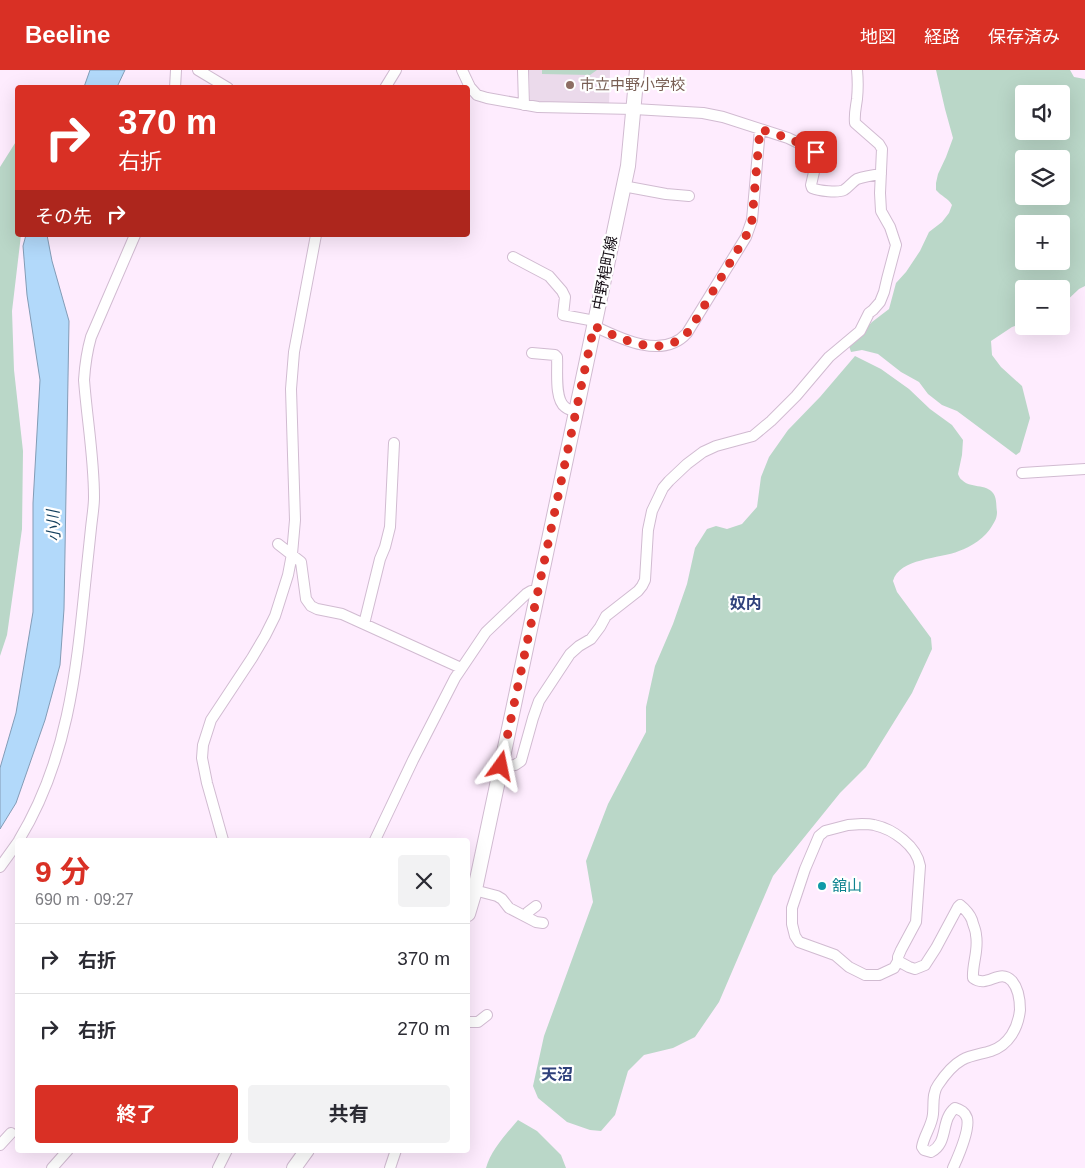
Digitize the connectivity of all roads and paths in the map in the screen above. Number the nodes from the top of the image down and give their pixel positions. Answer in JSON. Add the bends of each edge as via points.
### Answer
{"nodes":[{"id":1,"x":176,"y":70,"type":"edge"},
{"id":2,"x":198,"y":70,"type":"edge"},
{"id":3,"x":396,"y":70,"type":"edge"},
{"id":4,"x":462,"y":70,"type":"edge"},
{"id":5,"x":523,"y":70,"type":"edge"},
{"id":6,"x":637,"y":70,"type":"edge"},
{"id":7,"x":857,"y":70,"type":"edge"},
{"id":8,"x":175,"y":85,"type":"edge"},
{"id":9,"x":223,"y":85,"type":"edge"},
{"id":10,"x":387,"y":85,"type":"edge"},
{"id":11,"x":469,"y":85,"type":"edge"},
{"id":12,"x":470,"y":87,"type":"edge"},
{"id":13,"x":524,"y":105,"type":"junction"},
{"id":14,"x":634,"y":109,"type":"junction"},
{"id":15,"x":760,"y":129,"type":"junction"},
{"id":16,"x":881,"y":174,"type":"junction"},
{"id":17,"x":623,"y":186,"type":"junction"},
{"id":18,"x":689,"y":196,"type":"dead end"},
{"id":19,"x":134,"y":237,"type":"edge"},
{"id":20,"x":316,"y":237,"type":"edge"},
{"id":21,"x":513,"y":256,"type":"dead end"},
{"id":22,"x":595,"y":324,"type":"junction"},
{"id":23,"x":532,"y":353,"type":"dead end"},
{"id":24,"x":576,"y":412,"type":"junction"},
{"id":25,"x":394,"y":443,"type":"dead end"},
{"id":26,"x":1085,"y":469,"type":"edge"},
{"id":27,"x":1022,"y":473,"type":"dead end"},
{"id":28,"x":278,"y":544,"type":"dead end"},
{"id":29,"x":292,"y":554,"type":"junction"},
{"id":30,"x":538,"y":591,"type":"junction"},
{"id":31,"x":364,"y":624,"type":"junction"},
{"id":32,"x":461,"y":668,"type":"junction"},
{"id":33,"x":501,"y":766,"type":"junction"},
{"id":34,"x":20,"y":838,"type":"edge"},
{"id":35,"x":222,"y":838,"type":"edge"},
{"id":36,"x":376,"y":838,"type":"edge"},
{"id":37,"x":15,"y":845,"type":"edge"},
{"id":38,"x":0,"y":867,"type":"edge"},
{"id":39,"x":474,"y":890,"type":"junction"},
{"id":40,"x":470,"y":906,"type":"edge"},
{"id":41,"x":536,"y":906,"type":"dead end"},
{"id":42,"x":526,"y":916,"type":"junction"},
{"id":43,"x":543,"y":923,"type":"dead end"},
{"id":44,"x":898,"y":961,"type":"junction"},
{"id":45,"x":486,"y":1015,"type":"dead end"},
{"id":46,"x":470,"y":1022,"type":"edge"},
{"id":47,"x":11,"y":1133,"type":"dead end"},
{"id":48,"x":0,"y":1145,"type":"edge"},
{"id":49,"x":65,"y":1153,"type":"edge"},
{"id":50,"x":225,"y":1153,"type":"edge"},
{"id":51,"x":305,"y":1153,"type":"edge"},
{"id":52,"x":395,"y":1153,"type":"edge"},
{"id":53,"x":52,"y":1168,"type":"edge"},
{"id":54,"x":218,"y":1168,"type":"edge"},
{"id":55,"x":294,"y":1168,"type":"edge"},
{"id":56,"x":390,"y":1168,"type":"edge"},
{"id":57,"x":953,"y":1168,"type":"edge"}],
"edges":[{"from":1,"to":8,"type":"street"},
{"from":2,"to":9,"type":"street"},
{"from":3,"to":10,"type":"street"},
{"from":4,"to":11,"type":"street"},
{"from":5,"to":13,"type":"street"},
{"from":6,"to":14,"type":"main road","name":"中野梍町線"},
{"from":7,"to":16,"type":"street","via":[[855,123],[882,149]]},
{"from":12,"to":13,"type":"street","via":[[487,98]]},
{"from":13,"to":14,"type":"street"},
{"from":14,"to":15,"type":"street","via":[[703,113]]},
{"from":14,"to":17,"type":"main road","name":"中野梍町線"},
{"from":15,"to":16,"type":"street","via":[[813,150],[817,159],[811,185],[816,190],[844,190],[859,178]]},
{"from":15,"to":22,"type":"street","via":[[750,227],[684,337],[672,344],[655,346],[626,340]]},
{"from":16,"to":33,"type":"street","via":[[881,211],[896,245],[880,302],[869,313],[860,331],[829,357],[772,422],[753,436],[703,452],[668,481],[652,511],[642,586],[606,616],[591,639],[570,654],[539,702],[521,761],[514,766]]},
{"from":17,"to":18,"type":"street"},
{"from":17,"to":22,"type":"main road","name":"中野梍町線"},
{"from":19,"to":34,"type":"street","via":[[88,349],[84,380],[94,498],[76,668],[63,737],[41,799]]},
{"from":20,"to":29,"type":"street","via":[[294,352],[291,389],[295,520]]},
{"from":21,"to":22,"type":"street","via":[[549,276],[562,291],[565,297],[563,315]]},
{"from":22,"to":24,"type":"main road","name":"中野梍町線"},
{"from":23,"to":24,"type":"street","via":[[556,355],[560,400],[565,408]]},
{"from":24,"to":30,"type":"main road","name":"中野梍町線"},
{"from":25,"to":31,"type":"street","via":[[389,533]]},
{"from":26,"to":27,"type":"street"},
{"from":28,"to":29,"type":"street"},
{"from":29,"to":31,"type":"street","via":[[301,562],[308,604]]},
{"from":29,"to":35,"type":"street","via":[[275,616],[211,720],[203,745],[207,783]]},
{"from":30,"to":32,"type":"street","via":[[526,594],[486,632]]},
{"from":30,"to":33,"type":"main road","name":"中野梍町線"},
{"from":31,"to":32,"type":"street"},
{"from":32,"to":36,"type":"street"},
{"from":33,"to":39,"type":"main road","name":"中野梍町線"},
{"from":37,"to":38,"type":"street"},
{"from":39,"to":40,"type":"main road","name":"中野梍町線"},
{"from":39,"to":42,"type":"street","via":[[497,896],[509,908]]},
{"from":41,"to":42,"type":"street"},
{"from":42,"to":43,"type":"street"},
{"from":44,"to":44,"type":"street","via":[[894,968],[879,975],[865,975],[849,968],[835,956],[799,942],[794,936],[792,908],[815,843],[825,831],[856,824],[875,825],[906,842],[919,859],[916,922]]},
{"from":44,"to":57,"type":"street","via":[[915,969],[925,965],[960,906],[970,916],[976,934],[973,978],[982,982],[1006,977],[1013,983],[1018,996],[1020,1007],[1014,1033],[997,1049],[960,1061],[935,1090],[931,1124],[922,1146],[931,1152],[938,1148],[950,1112],[955,1108],[960,1110],[967,1118],[968,1126]]},
{"from":45,"to":46,"type":"street","via":[[478,1022]]},
{"from":47,"to":48,"type":"street"},
{"from":49,"to":53,"type":"street"},
{"from":50,"to":54,"type":"street"},
{"from":51,"to":55,"type":"main road"},
{"from":52,"to":56,"type":"street"}]}
